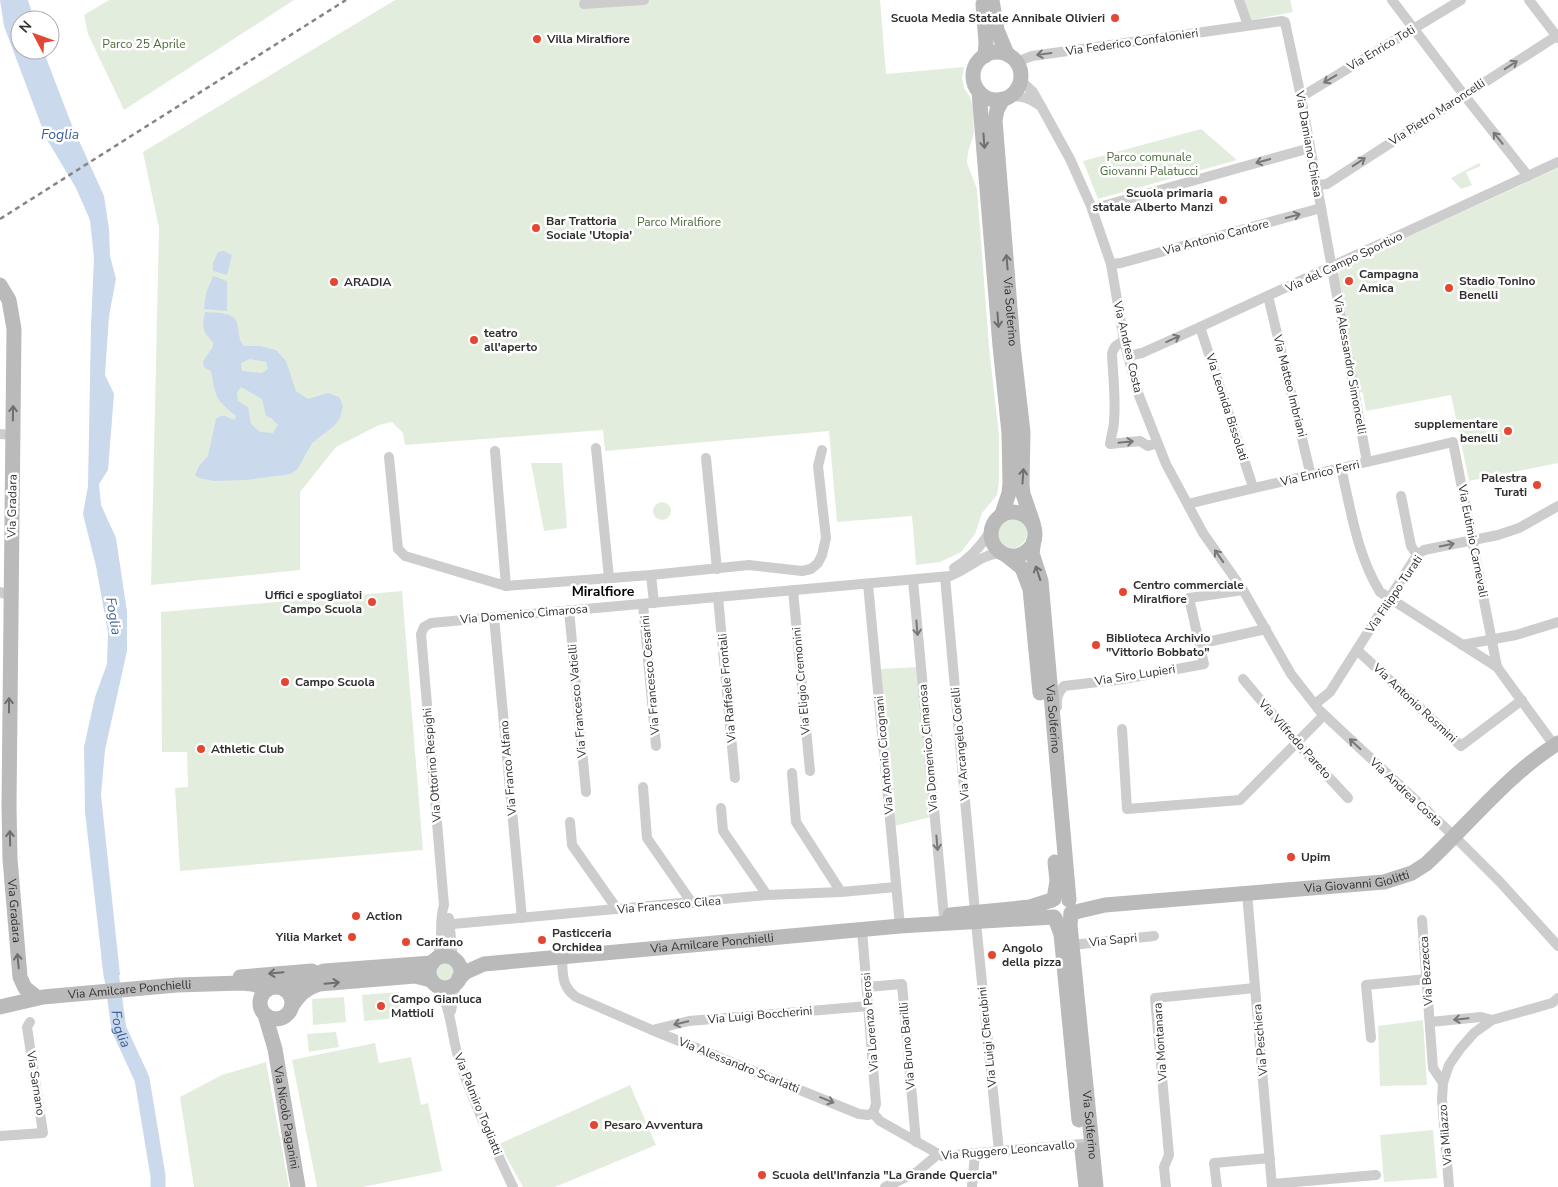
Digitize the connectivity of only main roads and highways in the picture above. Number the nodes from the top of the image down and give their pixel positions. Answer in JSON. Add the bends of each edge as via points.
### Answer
{"nodes":[{"id":1,"x":982,"y":0,"type":"edge"},
{"id":2,"x":992,"y":0,"type":"edge"},
{"id":3,"x":985,"y":56,"type":"junction"},
{"id":4,"x":1012,"y":58,"type":"junction"},
{"id":5,"x":980,"y":92,"type":"junction"},
{"id":6,"x":1006,"y":98,"type":"junction"},
{"id":7,"x":0,"y":285,"type":"edge"},
{"id":8,"x":6,"y":435,"type":"edge"},
{"id":9,"x":1002,"y":514,"type":"junction"},
{"id":10,"x":1033,"y":523,"type":"junction"},
{"id":11,"x":1034,"y":540,"type":"junction"},
{"id":12,"x":1004,"y":554,"type":"junction"},
{"id":13,"x":5,"y":594,"type":"edge"},
{"id":14,"x":5,"y":741,"type":"edge"},
{"id":15,"x":1556,"y":744,"type":"edge"},
{"id":16,"x":5,"y":861,"type":"edge"},
{"id":17,"x":1053,"y":900,"type":"junction"},
{"id":18,"x":1070,"y":907,"type":"junction"},
{"id":19,"x":976,"y":917,"type":"junction"},
{"id":20,"x":1054,"y":918,"type":"junction"},
{"id":21,"x":900,"y":926,"type":"junction"},
{"id":22,"x":455,"y":960,"type":"junction"},
{"id":23,"x":434,"y":961,"type":"junction"},
{"id":24,"x":524,"y":961,"type":"junction"},
{"id":25,"x":324,"y":971,"type":"junction"},
{"id":26,"x":458,"y":981,"type":"junction"},
{"id":27,"x":217,"y":983,"type":"junction"},
{"id":28,"x":434,"y":984,"type":"junction"},
{"id":29,"x":275,"y":988,"type":"junction"},
{"id":30,"x":38,"y":996,"type":"junction"},
{"id":31,"x":0,"y":998,"type":"edge"},
{"id":32,"x":0,"y":1007,"type":"edge"},
{"id":33,"x":263,"y":1012,"type":"junction"},
{"id":34,"x":288,"y":1012,"type":"junction"},
{"id":35,"x":275,"y":1049,"type":"junction"},
{"id":36,"x":298,"y":1187,"type":"edge"},
{"id":37,"x":1086,"y":1187,"type":"edge"},
{"id":38,"x":1096,"y":1187,"type":"edge"}],
"edges":[{"from":1,"to":3,"type":"main road"},
{"from":2,"to":4,"type":"main road","via":[[997,30]]},
{"from":3,"to":4,"type":"main road","via":[[1000,52]]},
{"from":3,"to":5,"type":"main road","via":[[973,73]]},
{"from":4,"to":6,"type":"main road","via":[[1019,68],[1020,80]]},
{"from":5,"to":6,"type":"main road","via":[[990,99]]},
{"from":5,"to":9,"type":"main road","name":"Via Solferino","one_way":true,"via":[[1009,434],[1010,483]]},
{"from":10,"to":6,"type":"main road","name":"Via Solferino","one_way":true,"via":[[1022,485],[1023,432],[995,120],[997,110]]},
{"from":8,"to":7,"type":"main road","name":"Via Gradara","one_way":true,"via":[[14,329],[9,300]]},
{"from":8,"to":13,"type":"main road","name":"Via Gradara"},
{"from":9,"to":10,"type":"main road","via":[[1016,512]]},
{"from":9,"to":12,"type":"main road","name":"Via Solferino","via":[[994,521],[990,532],[992,544]]},
{"from":10,"to":11,"type":"main road","name":"Via Solferino"},
{"from":11,"to":12,"type":"main road","via":[[1027,552],[1014,556]]},
{"from":18,"to":11,"type":"main road","name":"Via Solferino","one_way":true,"via":[[1041,581],[1032,553]]},
{"from":12,"to":17,"type":"main road","name":"Via Solferino","via":[[1018,562],[1030,589],[1057,881]]},
{"from":14,"to":13,"type":"main road","name":"Via Gradara","one_way":true},
{"from":16,"to":14,"type":"main road","name":"Via Gradara","one_way":true},
{"from":15,"to":18,"type":"main road","name":"Via Giovanni Giolitti","via":[[1520,772],[1426,864],[1398,878],[1384,882]]},
{"from":30,"to":16,"type":"main road","name":"Via Gradara","one_way":true,"via":[[25,988],[20,977]]},
{"from":17,"to":18,"type":"main road","via":[[1063,896]]},
{"from":17,"to":19,"type":"main road","name":"Via Amilcare Ponchielli"},
{"from":17,"to":20,"type":"main road","name":"Via Solferino","via":[[1049,909]]},
{"from":18,"to":20,"type":"main road","via":[[1062,920]]},
{"from":18,"to":38,"type":"main road","name":"Via Solferino"},
{"from":19,"to":20,"type":"main road","name":"Via Amilcare Ponchielli"},
{"from":19,"to":21,"type":"main road","name":"Via Amilcare Ponchielli"},
{"from":19,"to":21,"type":"main road","name":"Via Amilcare Ponchielli","via":[[944,916]]},
{"from":20,"to":37,"type":"main road","name":"Via Solferino","via":[[1061,934]]},
{"from":21,"to":24,"type":"main road","name":"Via Amilcare Ponchielli"},
{"from":22,"to":23,"type":"main road","name":"Via Amilcare Ponchielli","via":[[445,957]]},
{"from":22,"to":24,"type":"main road","name":"Via Amilcare Ponchielli"},
{"from":22,"to":26,"type":"main road","via":[[460,969]]},
{"from":23,"to":25,"type":"main road","name":"Via Amilcare Ponchielli"},
{"from":23,"to":28,"type":"main road","via":[[429,972]]},
{"from":24,"to":26,"type":"main road","name":"Via Amilcare Ponchielli","via":[[484,964],[466,972]]},
{"from":25,"to":27,"type":"main road","one_way":true,"via":[[242,976]]},
{"from":25,"to":29,"type":"main road","name":"Via Amilcare Ponchielli"},
{"from":26,"to":28,"type":"main road","name":"Via Amilcare Ponchielli","via":[[447,988]]},
{"from":27,"to":29,"type":"main road","name":"Via Amilcare Ponchielli"},
{"from":27,"to":30,"type":"main road","name":"Via Amilcare Ponchielli"},
{"from":27,"to":33,"type":"main road","name":"Via Amilcare Ponchielli","via":[[247,993]]},
{"from":34,"to":28,"type":"main road","name":"Via Amilcare Ponchielli","one_way":true,"via":[[299,995],[319,984],[415,976]]},
{"from":29,"to":33,"type":"main road","via":[[262,996],[260,1005]]},
{"from":29,"to":34,"type":"main road","via":[[291,995]]},
{"from":30,"to":31,"type":"main road","name":"Via Amilcare Ponchielli"},
{"from":30,"to":32,"type":"main road","name":"Via Amilcare Ponchielli"},
{"from":33,"to":34,"type":"main road","via":[[274,1019]]},
{"from":33,"to":35,"type":"main road","name":"Via Nicolò Paganini"},
{"from":34,"to":35,"type":"main road","name":"Via Nicolò Paganini","via":[[277,1030]]},
{"from":35,"to":36,"type":"main road","name":"Via Nicolò Paganini"}]}
